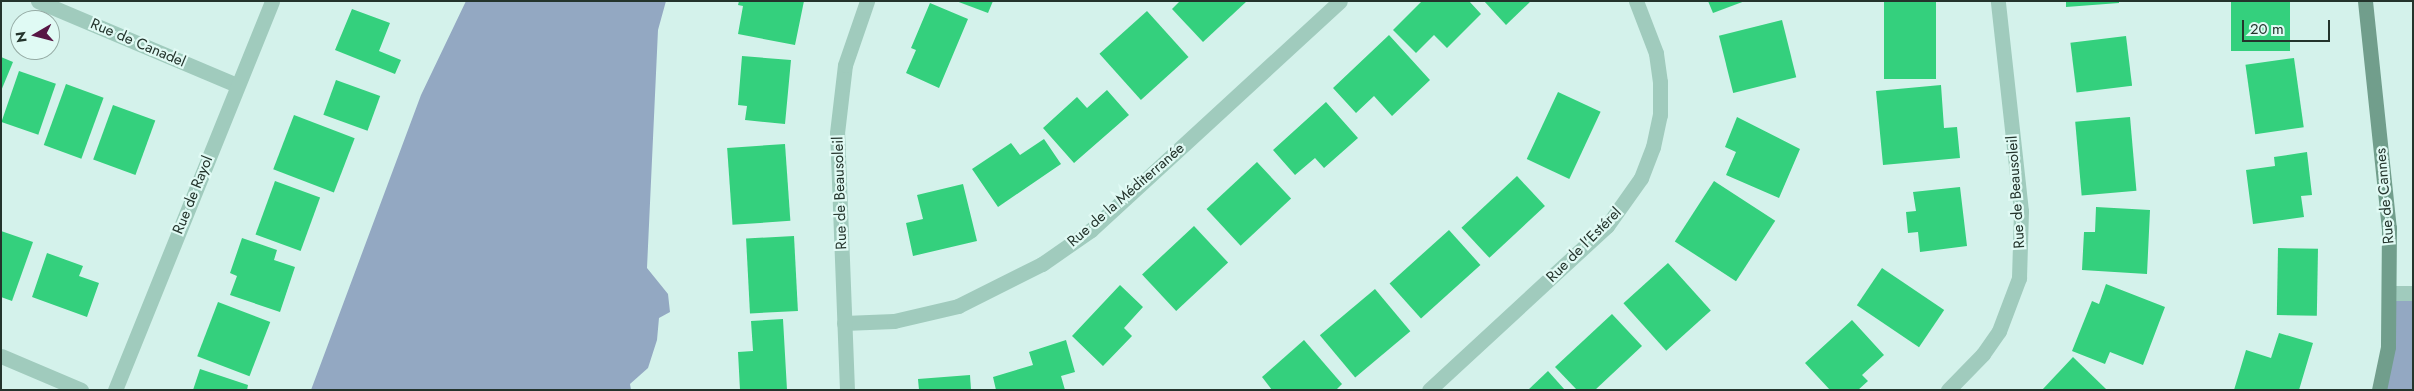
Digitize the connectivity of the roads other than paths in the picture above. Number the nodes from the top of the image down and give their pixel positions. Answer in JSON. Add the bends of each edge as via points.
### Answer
{"nodes":[{"id":1,"x":38,"y":1,"type":"edge"},
{"id":2,"x":272,"y":1,"type":"edge"},
{"id":3,"x":867,"y":1,"type":"edge"},
{"id":4,"x":1340,"y":1,"type":"edge"},
{"id":5,"x":1636,"y":1,"type":"edge"},
{"id":6,"x":1998,"y":1,"type":"edge"},
{"id":7,"x":2365,"y":1,"type":"edge"},
{"id":8,"x":238,"y":85,"type":"junction"},
{"id":9,"x":2413,"y":293,"type":"edge"},
{"id":10,"x":2390,"y":294,"type":"junction"},
{"id":11,"x":844,"y":324,"type":"junction"},
{"id":12,"x":1,"y":356,"type":"edge"},
{"id":13,"x":81,"y":390,"type":"edge"},
{"id":14,"x":115,"y":390,"type":"edge"},
{"id":15,"x":847,"y":390,"type":"edge"},
{"id":16,"x":1429,"y":390,"type":"edge"},
{"id":17,"x":1948,"y":390,"type":"edge"},
{"id":18,"x":2379,"y":390,"type":"edge"}],
"edges":[{"from":1,"to":8,"type":"street","name":"Rue de Canadel"},
{"from":2,"to":8,"type":"street","name":"Rue de Rayol"},
{"from":3,"to":11,"type":"street","name":"Rue de Beausoleil","via":[[845,66],[838,124]]},
{"from":4,"to":11,"type":"street","name":"Rue de la Méditerranée","via":[[1091,230],[1042,264],[958,306],[894,321]]},
{"from":5,"to":16,"type":"street","name":"Rue de l'Estérel","via":[[1656,53],[1660,82],[1660,115],[1653,148],[1641,178],[1607,226]]},
{"from":6,"to":17,"type":"street","name":"Rue de Beausoleil","via":[[2021,211],[2019,278],[1999,332],[1983,354]]},
{"from":7,"to":10,"type":"street","name":"Rue de Cannes","via":[[2390,228]]},
{"from":8,"to":14,"type":"street","name":"Rue de Rayol"},
{"from":9,"to":10,"type":"street"},
{"from":10,"to":18,"type":"street","name":"Rue de Cannes","via":[[2388,347]]},
{"from":11,"to":15,"type":"street","name":"Rue de Beausoleil"},
{"from":12,"to":13,"type":"street"}]}
